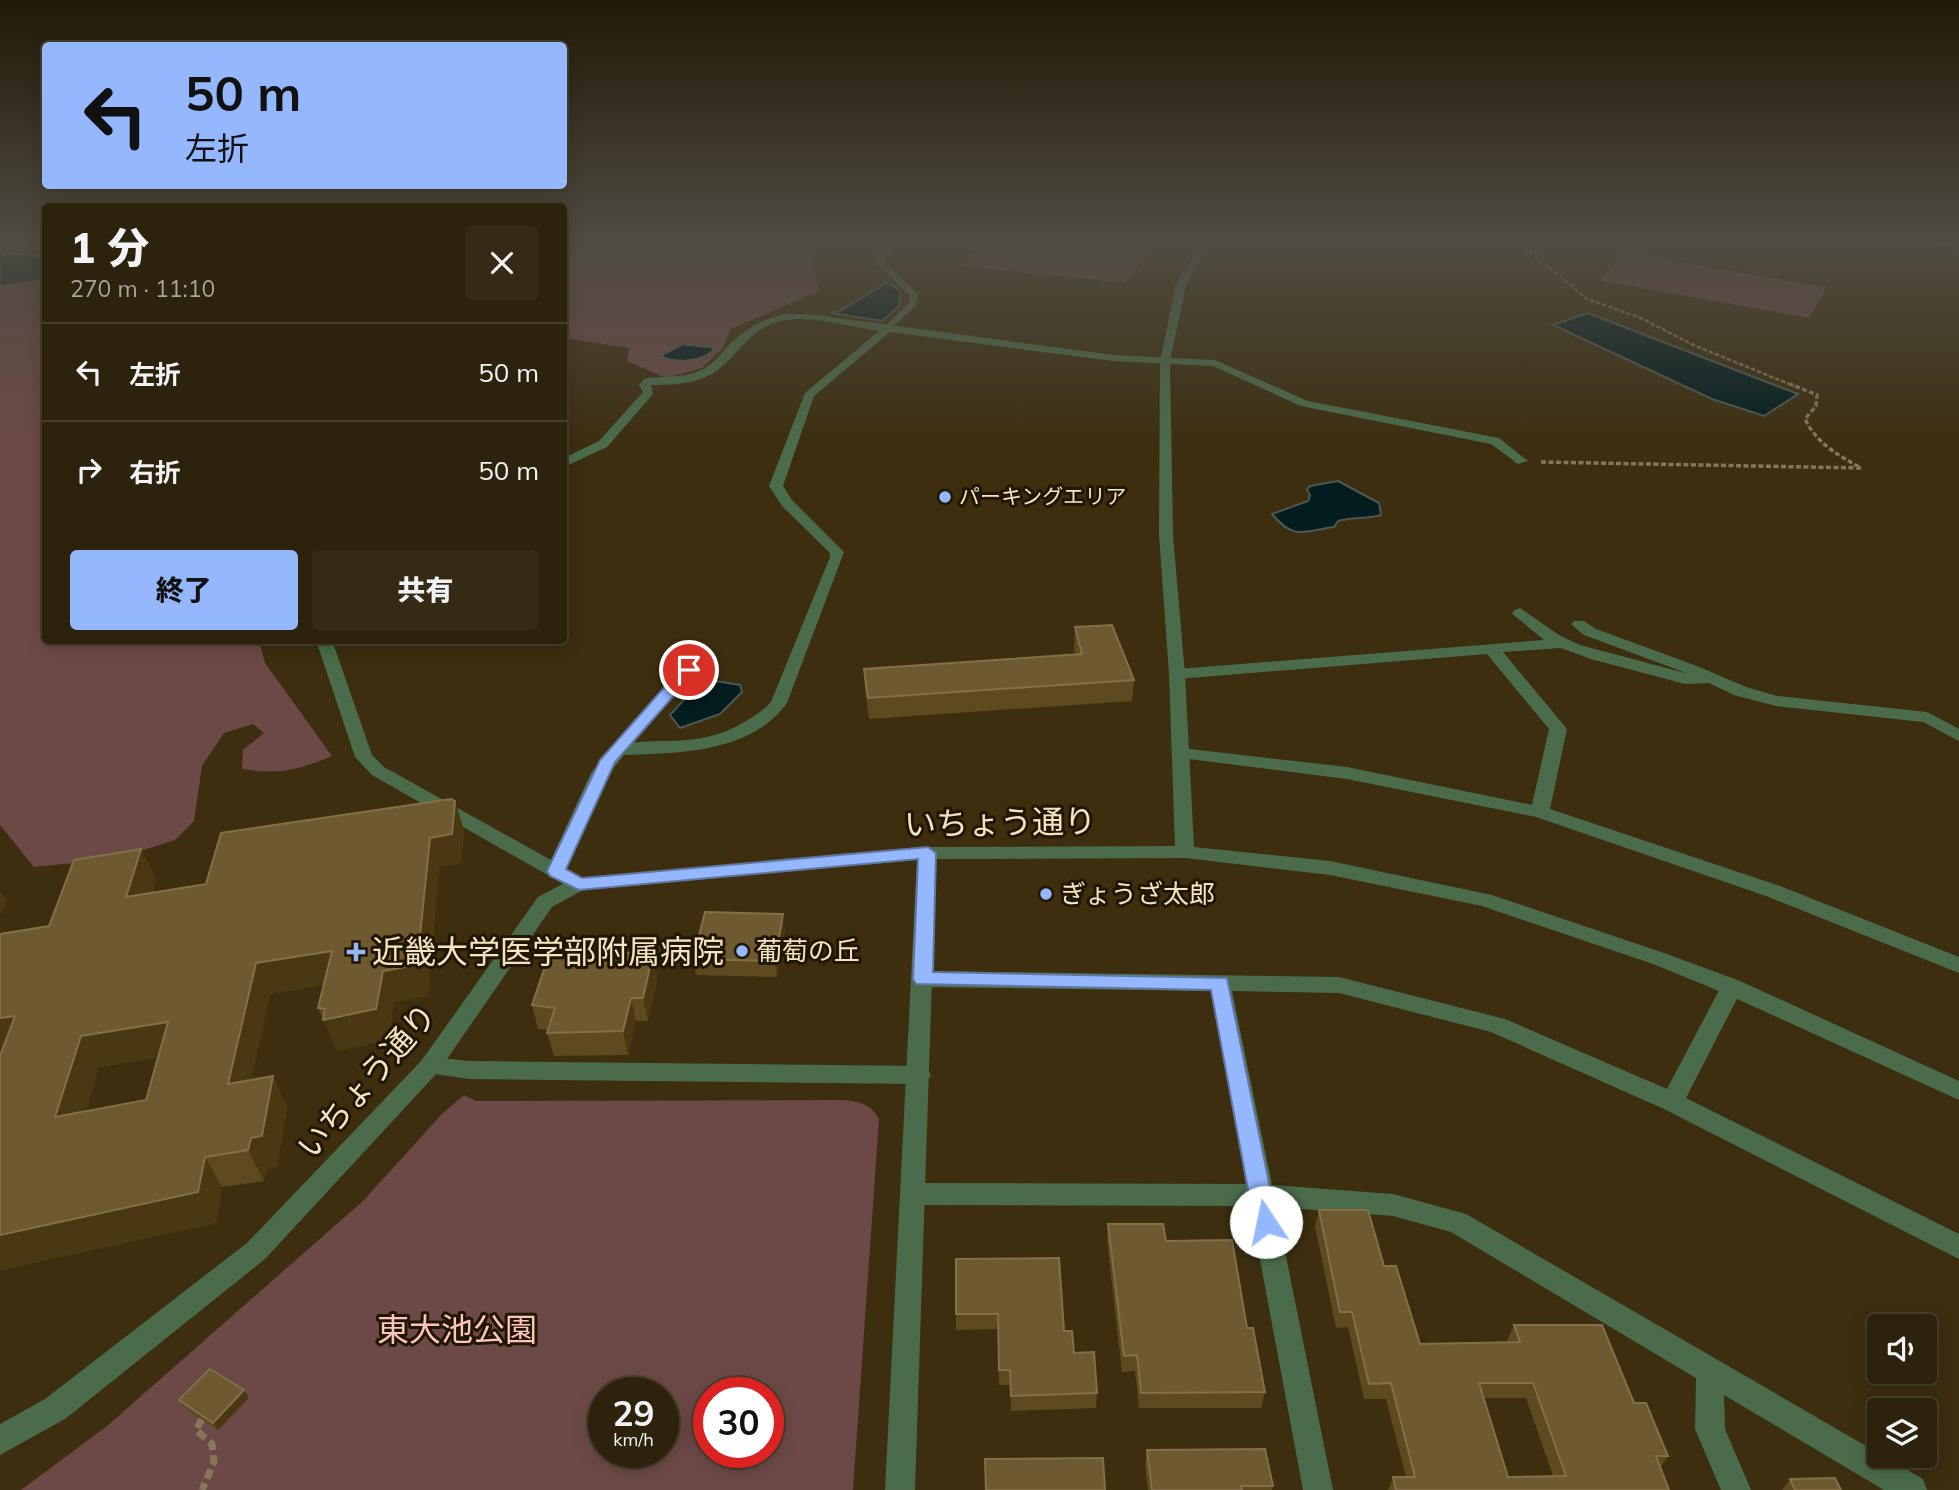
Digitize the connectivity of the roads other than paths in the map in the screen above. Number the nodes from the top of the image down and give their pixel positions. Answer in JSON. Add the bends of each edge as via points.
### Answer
{"nodes":[{"id":1,"x":908,"y":310,"type":"edge"},
{"id":2,"x":1176,"y":310,"type":"edge"},
{"id":3,"x":887,"y":329,"type":"junction"},
{"id":4,"x":1166,"y":361,"type":"junction"},
{"id":5,"x":1522,"y":461,"type":"road end"},
{"id":6,"x":567,"y":462,"type":"edge"},
{"id":7,"x":1520,"y":613,"type":"dead end"},
{"id":8,"x":1579,"y":624,"type":"dead end"},
{"id":9,"x":1560,"y":643,"type":"junction"},
{"id":10,"x":325,"y":644,"type":"edge"},
{"id":11,"x":1492,"y":649,"type":"junction"},
{"id":12,"x":689,"y":670,"type":"dead end"},
{"id":13,"x":1177,"y":674,"type":"junction"},
{"id":14,"x":1709,"y":678,"type":"junction"},
{"id":15,"x":1959,"y":736,"type":"edge"},
{"id":16,"x":619,"y":750,"type":"junction"},
{"id":17,"x":1181,"y":753,"type":"junction"},
{"id":18,"x":1540,"y":812,"type":"junction"},
{"id":19,"x":1185,"y":852,"type":"junction"},
{"id":20,"x":928,"y":853,"type":"junction"},
{"id":21,"x":556,"y":871,"type":"junction"},
{"id":22,"x":579,"y":884,"type":"junction"},
{"id":23,"x":1959,"y":965,"type":"edge"},
{"id":24,"x":923,"y":979,"type":"junction"},
{"id":25,"x":1220,"y":983,"type":"junction"},
{"id":26,"x":1732,"y":988,"type":"junction"},
{"id":27,"x":430,"y":1066,"type":"junction"},
{"id":28,"x":919,"y":1075,"type":"junction"},
{"id":29,"x":1959,"y":1091,"type":"edge"},
{"id":30,"x":1672,"y":1102,"type":"junction"},
{"id":31,"x":913,"y":1194,"type":"junction"},
{"id":32,"x":1261,"y":1195,"type":"junction"},
{"id":33,"x":1959,"y":1247,"type":"edge"},
{"id":34,"x":1710,"y":1372,"type":"junction"},
{"id":35,"x":0,"y":1440,"type":"edge"},
{"id":36,"x":900,"y":1490,"type":"edge"},
{"id":37,"x":1318,"y":1490,"type":"edge"},
{"id":38,"x":1737,"y":1490,"type":"edge"},
{"id":39,"x":1912,"y":1490,"type":"edge"}],
"edges":[{"from":1,"to":3,"type":"lane"},
{"from":2,"to":4,"type":"street"},
{"from":3,"to":4,"type":"street"},
{"from":3,"to":6,"type":"street","via":[[806,315],[763,323],[710,370],[676,382],[648,381],[649,392],[603,444]]},
{"from":3,"to":16,"type":"street","via":[[808,395],[776,486],[837,552],[779,703],[759,722],[730,737],[691,747]]},
{"from":4,"to":5,"type":"street","via":[[1215,363],[1305,404],[1495,441]]},
{"from":4,"to":13,"type":"street","via":[[1166,535]]},
{"from":7,"to":9,"type":"street","via":[[1533,628]]},
{"from":8,"to":14,"type":"street"},
{"from":9,"to":11,"type":"street"},
{"from":9,"to":14,"type":"street","via":[[1685,679]]},
{"from":10,"to":21,"type":"street","via":[[364,757],[377,771]]},
{"from":11,"to":13,"type":"street"},
{"from":11,"to":18,"type":"street","via":[[1558,729]]},
{"from":12,"to":16,"type":"lane"},
{"from":13,"to":17,"type":"street"},
{"from":14,"to":15,"type":"street","via":[[1776,701],[1927,718]]},
{"from":16,"to":21,"type":"street","via":[[600,773]]},
{"from":17,"to":18,"type":"street","via":[[1347,773]]},
{"from":17,"to":19,"type":"street"},
{"from":18,"to":23,"type":"street","via":[[1773,891]]},
{"from":19,"to":20,"type":"street","name":"いちょう通り"},
{"from":19,"to":26,"type":"street","name":"いちょう通り","via":[[1330,868],[1485,900],[1660,958]]},
{"from":20,"to":22,"type":"street","name":"いちょう通り"},
{"from":20,"to":24,"type":"street"},
{"from":21,"to":22,"type":"street"},
{"from":22,"to":27,"type":"street","name":"いちょう通り","via":[[545,902]]},
{"from":24,"to":25,"type":"street"},
{"from":24,"to":28,"type":"street"},
{"from":25,"to":30,"type":"street","via":[[1339,985],[1407,1001],[1496,1025]]},
{"from":25,"to":32,"type":"street"},
{"from":26,"to":29,"type":"street","name":"いちょう通り"},
{"from":26,"to":30,"type":"street"},
{"from":27,"to":28,"type":"street"},
{"from":27,"to":35,"type":"street","name":"いちょう通り","via":[[256,1251],[55,1409]]},
{"from":28,"to":31,"type":"street"},
{"from":30,"to":33,"type":"street"},
{"from":31,"to":32,"type":"street"},
{"from":31,"to":36,"type":"street"},
{"from":32,"to":34,"type":"street","via":[[1393,1205],[1457,1222]]},
{"from":32,"to":37,"type":"street"},
{"from":34,"to":38,"type":"street","via":[[1710,1429]]},
{"from":34,"to":39,"type":"street"}]}
